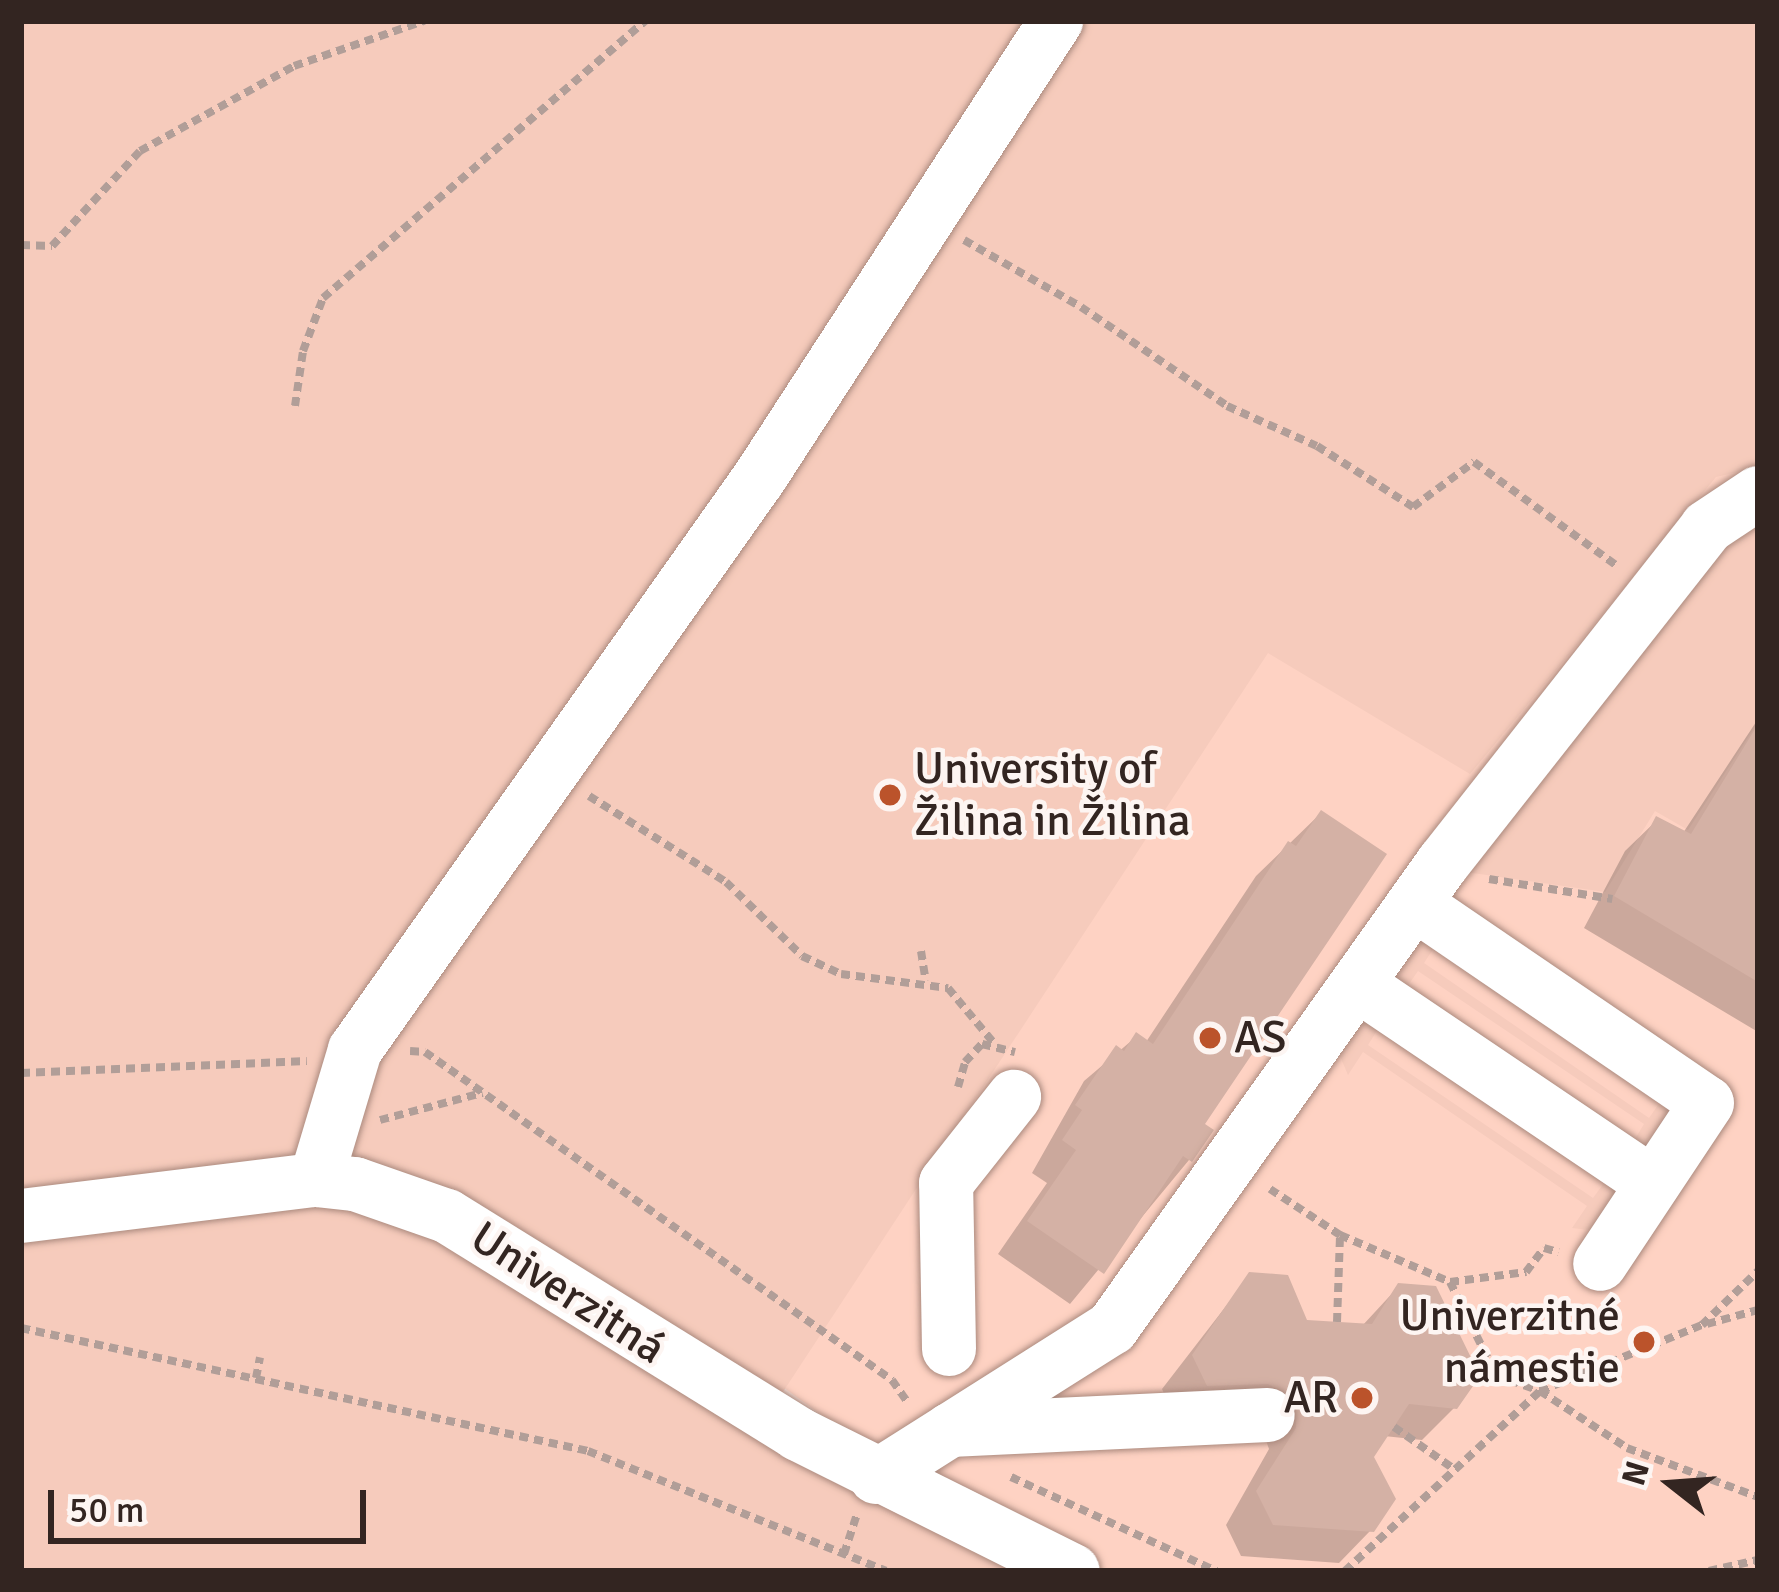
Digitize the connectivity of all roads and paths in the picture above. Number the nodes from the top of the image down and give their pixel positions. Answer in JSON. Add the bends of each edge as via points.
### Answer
{"nodes":[{"id":1,"x":424,"y":21,"type":"edge"},
{"id":2,"x":645,"y":21,"type":"edge"},
{"id":3,"x":1056,"y":21,"type":"edge"},
{"id":4,"x":926,"y":219,"type":"junction"},
{"id":5,"x":21,"y":245,"type":"edge"},
{"id":6,"x":295,"y":406,"type":"dead end"},
{"id":7,"x":1758,"y":493,"type":"edge"},
{"id":8,"x":1654,"y":593,"type":"junction"},
{"id":9,"x":551,"y":776,"type":"junction"},
{"id":10,"x":1484,"y":879,"type":"dead end"},
{"id":11,"x":1612,"y":899,"type":"dead end"},
{"id":12,"x":1414,"y":904,"type":"junction"},
{"id":13,"x":921,"y":951,"type":"dead end"},
{"id":14,"x":926,"y":981,"type":"junction"},
{"id":15,"x":1357,"y":985,"type":"junction"},
{"id":16,"x":993,"y":1042,"type":"dead end"},
{"id":17,"x":355,"y":1050,"type":"junction"},
{"id":18,"x":21,"y":1073,"type":"edge"},
{"id":19,"x":483,"y":1093,"type":"junction"},
{"id":20,"x":1014,"y":1097,"type":"dead end"},
{"id":21,"x":322,"y":1157,"type":"junction"},
{"id":22,"x":1653,"y":1184,"type":"junction"},
{"id":23,"x":1273,"y":1190,"type":"dead end"},
{"id":24,"x":21,"y":1216,"type":"edge"},
{"id":25,"x":1340,"y":1235,"type":"junction"},
{"id":26,"x":1600,"y":1264,"type":"joint"},
{"id":27,"x":1758,"y":1271,"type":"edge"},
{"id":28,"x":1450,"y":1282,"type":"junction"},
{"id":29,"x":1758,"y":1310,"type":"edge"},
{"id":30,"x":1337,"y":1322,"type":"dead end"},
{"id":31,"x":1702,"y":1325,"type":"junction"},
{"id":32,"x":21,"y":1328,"type":"edge"},
{"id":33,"x":949,"y":1349,"type":"dead end"},
{"id":34,"x":260,"y":1357,"type":"dead end"},
{"id":35,"x":256,"y":1378,"type":"junction"},
{"id":36,"x":892,"y":1380,"type":"dead end"},
{"id":37,"x":1540,"y":1391,"type":"junction"},
{"id":38,"x":1268,"y":1415,"type":"dead end"},
{"id":39,"x":1394,"y":1427,"type":"dead end"},
{"id":40,"x":947,"y":1430,"type":"junction"},
{"id":41,"x":1454,"y":1469,"type":"junction"},
{"id":42,"x":1002,"y":1473,"type":"dead end"},
{"id":43,"x":876,"y":1477,"type":"junction"},
{"id":44,"x":1758,"y":1497,"type":"edge"},
{"id":45,"x":1758,"y":1560,"type":"edge"},
{"id":46,"x":886,"y":1571,"type":"edge"},
{"id":47,"x":1073,"y":1571,"type":"edge"},
{"id":48,"x":1216,"y":1571,"type":"edge"},
{"id":49,"x":1346,"y":1571,"type":"edge"},
{"id":50,"x":1709,"y":1571,"type":"edge"}],
"edges":[{"from":1,"to":5,"type":"path","via":[[294,66],[140,151],[52,246]]},
{"from":2,"to":6,"type":"path","via":[[323,298]]},
{"from":3,"to":4,"type":"street"},
{"from":4,"to":8,"type":"path","via":[[1081,307],[1227,406],[1317,446],[1413,507],[1474,462]]},
{"from":4,"to":9,"type":"street","via":[[760,477]]},
{"from":7,"to":8,"type":"street","via":[[1707,527]]},
{"from":8,"to":12,"type":"street"},
{"from":9,"to":14,"type":"path","via":[[707,868],[802,956],[841,974]]},
{"from":9,"to":17,"type":"street"},
{"from":10,"to":11,"type":"path"},
{"from":12,"to":15,"type":"street"},
{"from":12,"to":22,"type":"street","via":[[1707,1103]]},
{"from":13,"to":14,"type":"path"},
{"from":14,"to":16,"type":"path","via":[[948,988]]},
{"from":15,"to":22,"type":"street"},
{"from":15,"to":40,"type":"street","via":[[1112,1328]]},
{"from":17,"to":18,"type":"path","via":[[232,1068]]},
{"from":17,"to":19,"type":"path","via":[[425,1052]]},
{"from":17,"to":21,"type":"street"},
{"from":19,"to":21,"type":"path"},
{"from":19,"to":36,"type":"path"},
{"from":20,"to":33,"type":"street","via":[[946,1184]]},
{"from":21,"to":24,"type":"street","name":"Univerzitná"},
{"from":21,"to":43,"type":"street","name":"Univerzitná","via":[[356,1184],[448,1216],[650,1347]]},
{"from":22,"to":26,"type":"street"},
{"from":23,"to":25,"type":"path"},
{"from":25,"to":28,"type":"path"},
{"from":25,"to":30,"type":"path"},
{"from":26,"to":28,"type":"path","via":[[1544,1248],[1526,1272]]},
{"from":27,"to":31,"type":"path"},
{"from":28,"to":37,"type":"path","via":[[1496,1375]]},
{"from":29,"to":31,"type":"path"},
{"from":31,"to":37,"type":"path"},
{"from":32,"to":35,"type":"path"},
{"from":34,"to":35,"type":"path"},
{"from":35,"to":46,"type":"path","via":[[588,1451]]},
{"from":37,"to":41,"type":"path"},
{"from":37,"to":44,"type":"path","via":[[1627,1448]]},
{"from":38,"to":40,"type":"street"},
{"from":39,"to":41,"type":"path"},
{"from":40,"to":43,"type":"street"},
{"from":41,"to":49,"type":"path"},
{"from":42,"to":48,"type":"path"},
{"from":43,"to":47,"type":"street","name":"Univerzitná"},
{"from":45,"to":50,"type":"path"}]}
